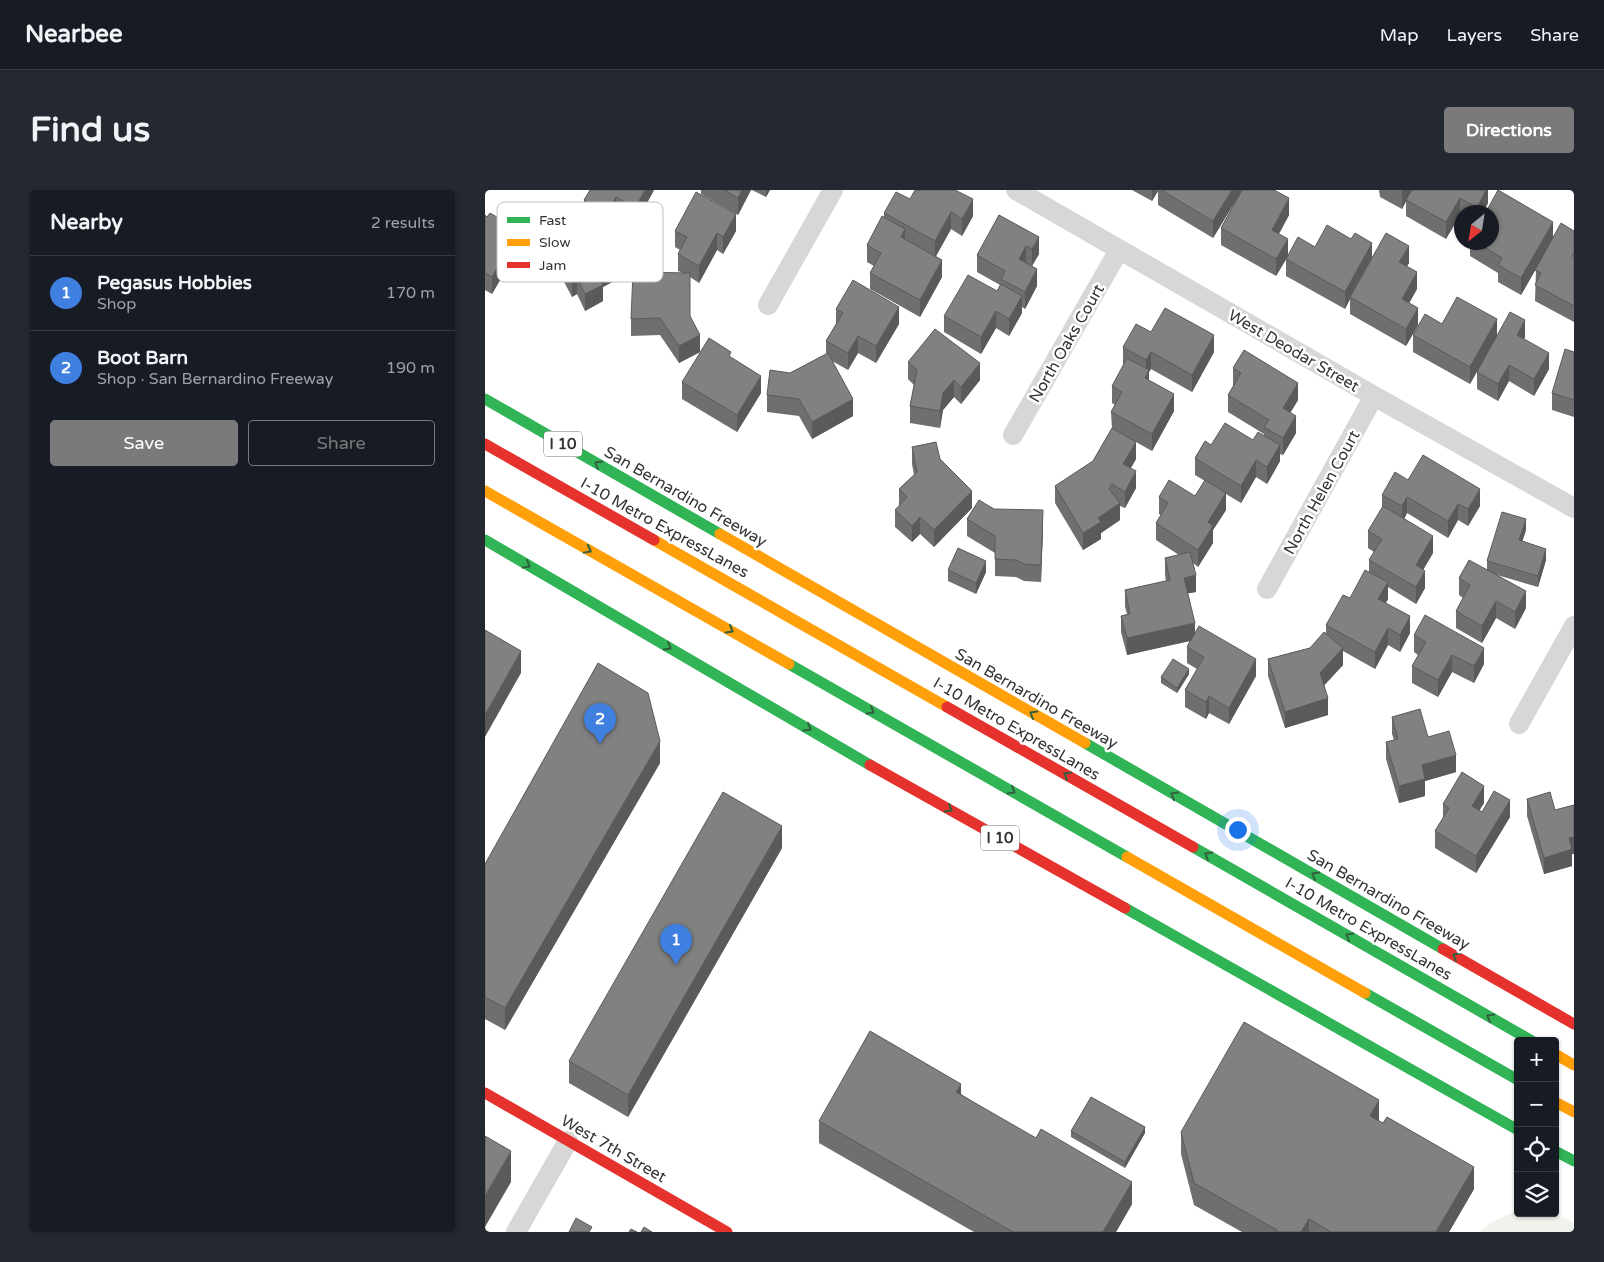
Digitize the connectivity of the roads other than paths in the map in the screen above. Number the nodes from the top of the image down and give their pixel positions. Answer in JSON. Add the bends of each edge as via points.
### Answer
{"nodes":[{"id":1,"x":833,"y":190,"type":"edge"},
{"id":2,"x":1016,"y":190,"type":"edge"},
{"id":3,"x":1119,"y":250,"type":"junction"},
{"id":4,"x":768,"y":305,"type":"dead end"},
{"id":5,"x":1374,"y":396,"type":"junction"},
{"id":6,"x":485,"y":399,"type":"edge"},
{"id":7,"x":1013,"y":436,"type":"dead end"},
{"id":8,"x":485,"y":444,"type":"edge"},
{"id":9,"x":485,"y":491,"type":"edge"},
{"id":10,"x":1574,"y":508,"type":"edge"},
{"id":11,"x":485,"y":540,"type":"edge"},
{"id":12,"x":1267,"y":588,"type":"dead end"},
{"id":13,"x":1574,"y":626,"type":"edge"},
{"id":14,"x":1519,"y":724,"type":"dead end"},
{"id":15,"x":1574,"y":1024,"type":"edge"},
{"id":16,"x":1525,"y":1037,"type":"edge"},
{"id":17,"x":1559,"y":1056,"type":"edge"},
{"id":18,"x":1574,"y":1064,"type":"edge"},
{"id":19,"x":1514,"y":1078,"type":"edge"},
{"id":20,"x":485,"y":1093,"type":"edge"},
{"id":21,"x":1559,"y":1104,"type":"edge"},
{"id":22,"x":1574,"y":1112,"type":"edge"},
{"id":23,"x":1514,"y":1128,"type":"edge"},
{"id":24,"x":568,"y":1140,"type":"junction"},
{"id":25,"x":1559,"y":1153,"type":"edge"},
{"id":26,"x":1574,"y":1162,"type":"edge"},
{"id":27,"x":515,"y":1232,"type":"edge"},
{"id":28,"x":727,"y":1232,"type":"edge"}],
"edges":[{"from":1,"to":4,"type":"street"},
{"from":2,"to":3,"type":"street","name":"West Deodar Street"},
{"from":3,"to":5,"type":"street","name":"West Deodar Street"},
{"from":3,"to":7,"type":"street","name":"North Oaks Court"},
{"from":5,"to":10,"type":"street","name":"West Deodar Street"},
{"from":5,"to":12,"type":"street","name":"North Helen Court"},
{"from":15,"to":6,"type":"main road","name":"San Bernardino Freeway","number":"I 10","one_way":true},
{"from":16,"to":8,"type":"main road","name":"I-10 Metro ExpressLanes","one_way":true},
{"from":9,"to":19,"type":"main road","one_way":true},
{"from":11,"to":23,"type":"main road","number":"I 10","one_way":true,"via":[[875,767]]},
{"from":13,"to":14,"type":"street"},
{"from":17,"to":18,"type":"main road"},
{"from":20,"to":24,"type":"main road","name":"West 7th Street"},
{"from":21,"to":22,"type":"main road"},
{"from":24,"to":27,"type":"street"},
{"from":24,"to":28,"type":"main road","name":"West 7th Street"},
{"from":25,"to":26,"type":"main road"}]}
